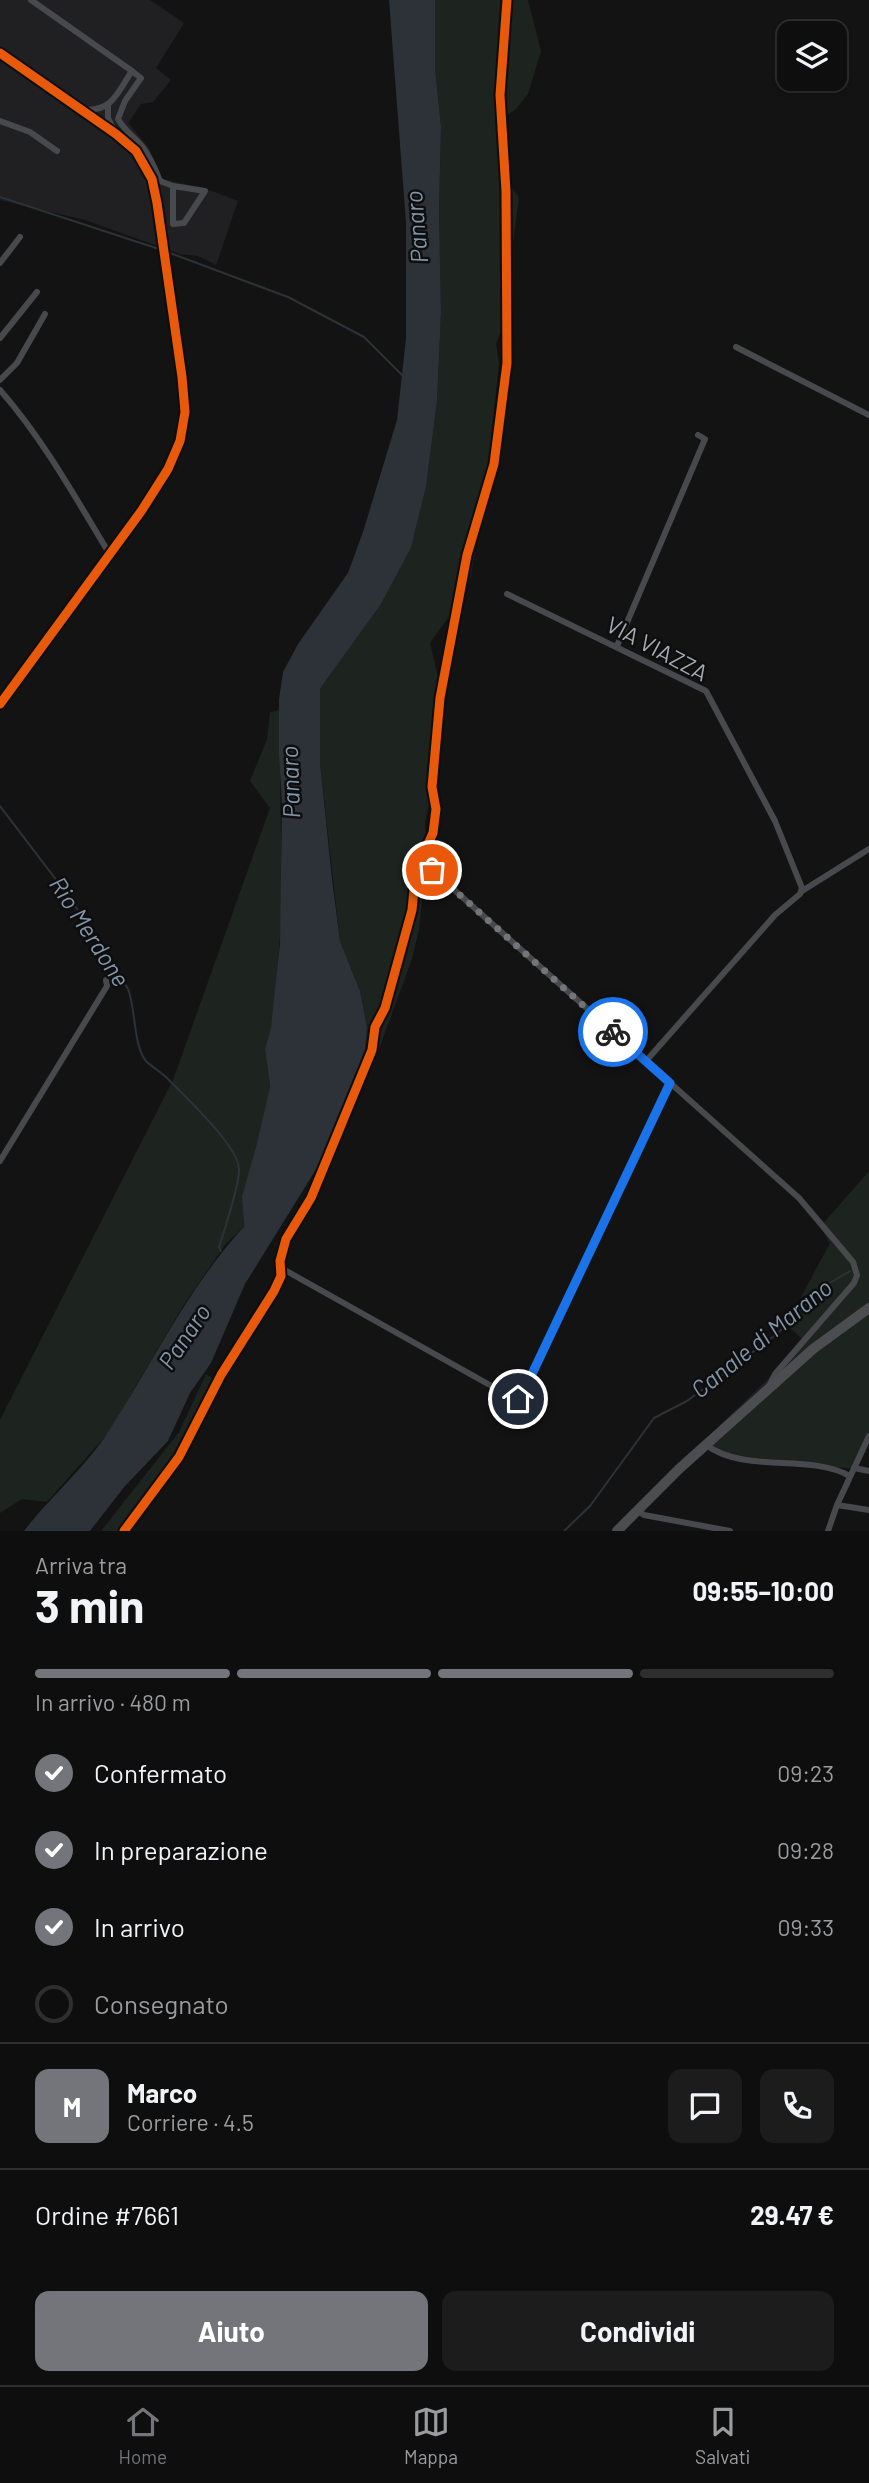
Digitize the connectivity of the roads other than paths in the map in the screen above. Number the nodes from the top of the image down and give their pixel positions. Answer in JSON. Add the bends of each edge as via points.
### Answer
{"nodes":[{"id":1,"x":31,"y":0,"type":"edge"},
{"id":2,"x":0,"y":53,"type":"edge"},
{"id":3,"x":132,"y":71,"type":"junction"},
{"id":4,"x":108,"y":106,"type":"junction"},
{"id":5,"x":83,"y":110,"type":"junction"},
{"id":6,"x":0,"y":121,"type":"edge"},
{"id":7,"x":116,"y":134,"type":"junction"},
{"id":8,"x":57,"y":151,"type":"dead end"},
{"id":9,"x":173,"y":186,"type":"junction"},
{"id":10,"x":20,"y":237,"type":"dead end"},
{"id":11,"x":0,"y":263,"type":"edge"},
{"id":12,"x":37,"y":292,"type":"dead end"},
{"id":13,"x":45,"y":314,"type":"dead end"},
{"id":14,"x":0,"y":338,"type":"edge"},
{"id":15,"x":736,"y":347,"type":"dead end"},
{"id":16,"x":0,"y":380,"type":"edge"},
{"id":17,"x":0,"y":390,"type":"edge"},
{"id":18,"x":869,"y":415,"type":"edge"},
{"id":19,"x":698,"y":435,"type":"dead end"},
{"id":20,"x":110,"y":552,"type":"junction"},
{"id":21,"x":507,"y":594,"type":"dead end"},
{"id":22,"x":617,"y":646,"type":"junction"},
{"id":23,"x":0,"y":704,"type":"edge"},
{"id":24,"x":869,"y":849,"type":"edge"},
{"id":25,"x":432,"y":870,"type":"dead end"},
{"id":26,"x":802,"y":891,"type":"junction"},
{"id":27,"x":106,"y":980,"type":"dead end"},
{"id":28,"x":646,"y":1061,"type":"junction"},
{"id":29,"x":670,"y":1083,"type":"junction"},
{"id":30,"x":0,"y":1161,"type":"edge"},
{"id":31,"x":281,"y":1268,"type":"dead end"},
{"id":32,"x":869,"y":1308,"type":"edge"},
{"id":33,"x":768,"y":1390,"type":"junction"},
{"id":34,"x":869,"y":1436,"type":"edge"},
{"id":35,"x":706,"y":1446,"type":"junction"},
{"id":36,"x":854,"y":1468,"type":"junction"},
{"id":37,"x":869,"y":1471,"type":"edge"},
{"id":38,"x":850,"y":1476,"type":"junction"},
{"id":39,"x":837,"y":1504,"type":"junction"},
{"id":40,"x":869,"y":1510,"type":"edge"},
{"id":41,"x":638,"y":1511,"type":"junction"},
{"id":42,"x":713,"y":1530,"type":"edge"},
{"id":43,"x":617,"y":1531,"type":"edge"},
{"id":44,"x":730,"y":1531,"type":"edge"},
{"id":45,"x":828,"y":1531,"type":"edge"}],
"edges":[{"from":1,"to":3,"type":"street"},
{"from":2,"to":5,"type":"street"},
{"from":3,"to":4,"type":"street"},
{"from":3,"to":9,"type":"street","via":[[141,78],[118,119],[142,146],[160,181]]},
{"from":4,"to":5,"type":"street"},
{"from":4,"to":7,"type":"street"},
{"from":5,"to":7,"type":"street"},
{"from":6,"to":8,"type":"street","via":[[30,132]]},
{"from":7,"to":20,"type":"street","via":[[136,151],[152,179],[185,412],[168,469]]},
{"from":9,"to":9,"type":"street","via":[[205,191],[184,223],[173,224]]},
{"from":10,"to":11,"type":"street"},
{"from":12,"to":14,"type":"street"},
{"from":13,"to":16,"type":"street","via":[[16,363]]},
{"from":15,"to":18,"type":"street"},
{"from":17,"to":20,"type":"street","via":[[46,450]]},
{"from":19,"to":22,"type":"street","via":[[705,439]]},
{"from":20,"to":23,"type":"street"},
{"from":21,"to":22,"type":"street","name":"VIA VIAZZA"},
{"from":22,"to":26,"type":"street","name":"VIA VIAZZA","via":[[706,691],[775,821]]},
{"from":24,"to":26,"type":"street"},
{"from":25,"to":28,"type":"street"},
{"from":26,"to":28,"type":"street","via":[[775,915]]},
{"from":27,"to":30,"type":"street","via":[[107,986]]},
{"from":28,"to":29,"type":"street"},
{"from":29,"to":31,"type":"street","via":[[518,1399]]},
{"from":29,"to":33,"type":"street","via":[[799,1198],[857,1270],[854,1283],[770,1380]]},
{"from":32,"to":33,"type":"main road"},
{"from":33,"to":35,"type":"main road"},
{"from":34,"to":36,"type":"street"},
{"from":35,"to":38,"type":"street","via":[[741,1458],[829,1467]]},
{"from":35,"to":41,"type":"main road"},
{"from":36,"to":37,"type":"street"},
{"from":36,"to":38,"type":"street"},
{"from":38,"to":39,"type":"street"},
{"from":39,"to":40,"type":"street"},
{"from":39,"to":45,"type":"street"},
{"from":41,"to":42,"type":"street"},
{"from":41,"to":43,"type":"main road"},
{"from":42,"to":44,"type":"street"}]}
